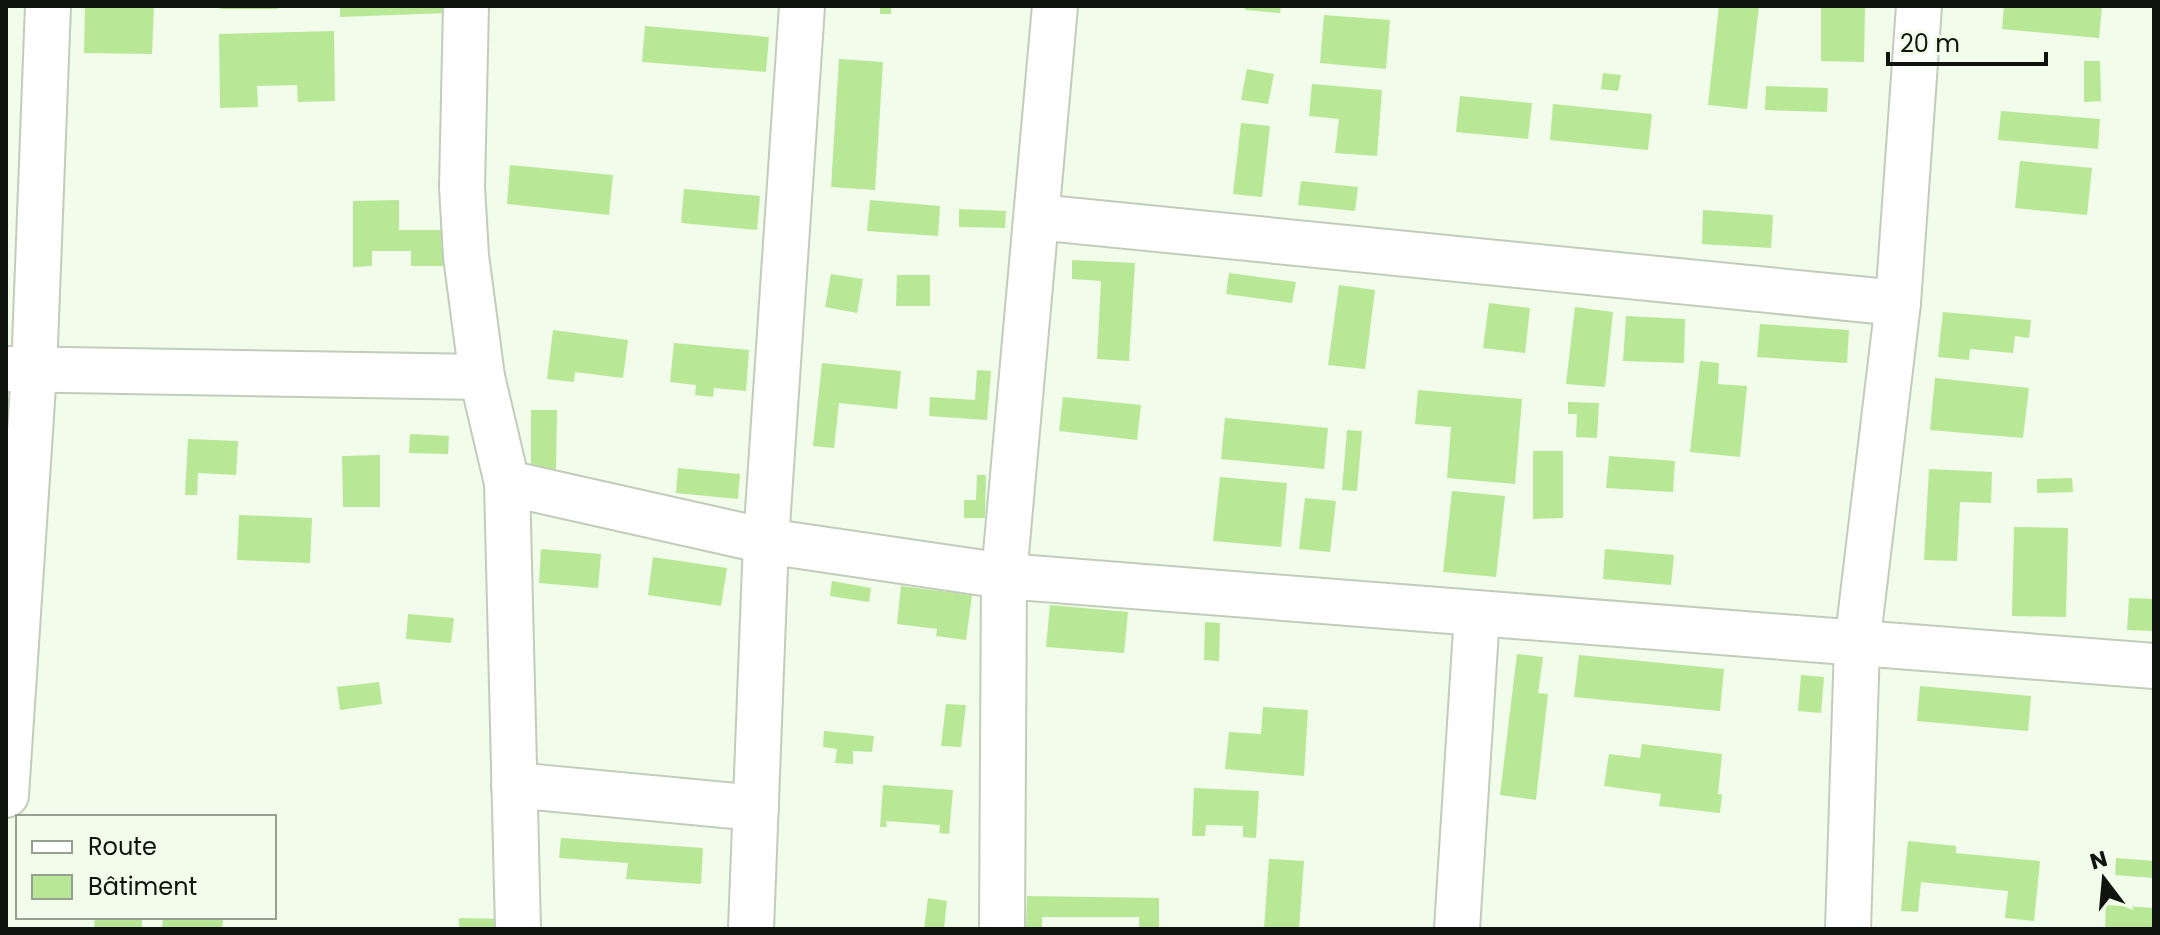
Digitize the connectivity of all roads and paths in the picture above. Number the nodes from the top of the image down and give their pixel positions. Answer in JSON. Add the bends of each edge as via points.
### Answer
{"nodes":[{"id":1,"x":48,"y":6,"type":"edge"},
{"id":2,"x":466,"y":6,"type":"edge"},
{"id":3,"x":802,"y":6,"type":"edge"},
{"id":4,"x":1055,"y":6,"type":"edge"},
{"id":5,"x":1919,"y":6,"type":"edge"},
{"id":6,"x":1037,"y":217,"type":"junction"},
{"id":7,"x":1898,"y":303,"type":"junction"},
{"id":8,"x":20,"y":370,"type":"edge"},
{"id":9,"x":482,"y":377,"type":"junction"},
{"id":10,"x":507,"y":483,"type":"junction"},
{"id":11,"x":766,"y":541,"type":"junction"},
{"id":12,"x":1004,"y":576,"type":"junction"},
{"id":13,"x":1477,"y":614,"type":"junction"},
{"id":14,"x":1857,"y":645,"type":"junction"},
{"id":15,"x":2154,"y":666,"type":"edge"},
{"id":16,"x":514,"y":785,"type":"junction"},
{"id":17,"x":6,"y":795,"type":"edge"},
{"id":18,"x":756,"y":808,"type":"junction"},
{"id":19,"x":518,"y":929,"type":"edge"},
{"id":20,"x":751,"y":929,"type":"edge"},
{"id":21,"x":1002,"y":929,"type":"edge"},
{"id":22,"x":1457,"y":929,"type":"edge"},
{"id":23,"x":1848,"y":929,"type":"edge"}],
"edges":[{"from":1,"to":8,"type":"street"},
{"from":2,"to":9,"type":"street","via":[[462,187]]},
{"from":3,"to":11,"type":"street"},
{"from":4,"to":6,"type":"street"},
{"from":5,"to":7,"type":"street"},
{"from":6,"to":7,"type":"street"},
{"from":6,"to":12,"type":"street"},
{"from":7,"to":14,"type":"street"},
{"from":8,"to":9,"type":"street"},
{"from":8,"to":17,"type":"street"},
{"from":9,"to":10,"type":"street"},
{"from":10,"to":11,"type":"street"},
{"from":10,"to":16,"type":"street"},
{"from":11,"to":12,"type":"street"},
{"from":11,"to":18,"type":"street"},
{"from":12,"to":13,"type":"street"},
{"from":12,"to":21,"type":"street"},
{"from":13,"to":14,"type":"street"},
{"from":13,"to":22,"type":"street"},
{"from":14,"to":15,"type":"street"},
{"from":14,"to":23,"type":"street"},
{"from":16,"to":18,"type":"street"},
{"from":16,"to":19,"type":"street"},
{"from":18,"to":20,"type":"street"}]}
